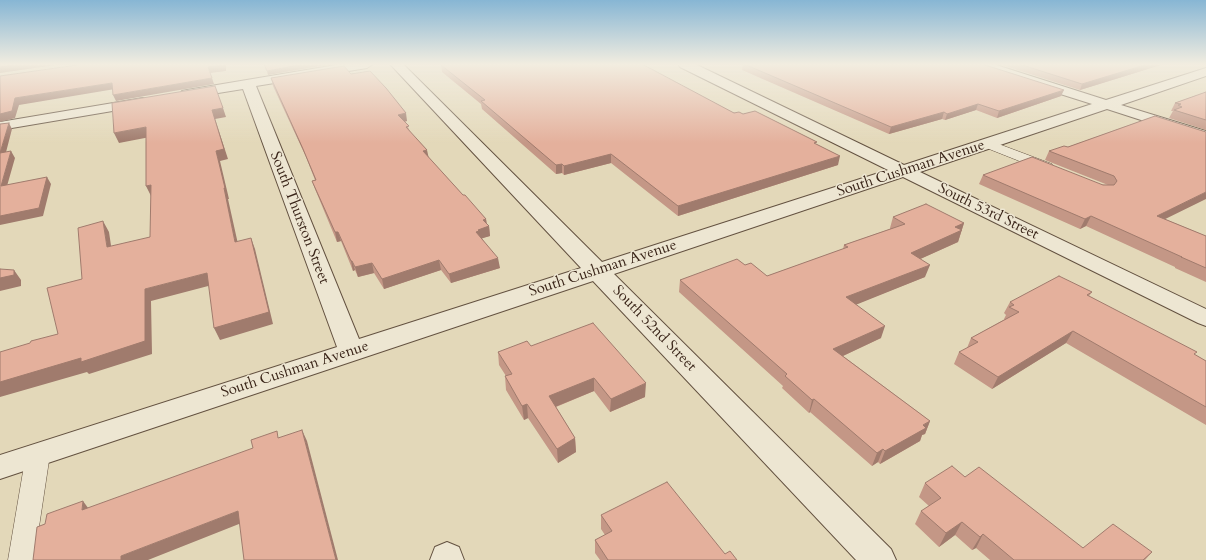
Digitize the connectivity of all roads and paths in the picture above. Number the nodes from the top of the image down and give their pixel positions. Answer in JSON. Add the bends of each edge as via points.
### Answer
{"nodes":[{"id":1,"x":212,"y":90,"type":"edge"},
{"id":2,"x":250,"y":90,"type":"edge"},
{"id":3,"x":421,"y":90,"type":"edge"},
{"id":4,"x":738,"y":90,"type":"edge"},
{"id":5,"x":1062,"y":90,"type":"edge"},
{"id":6,"x":1149,"y":90,"type":"edge"},
{"id":7,"x":178,"y":96,"type":"edge"},
{"id":8,"x":155,"y":100,"type":"edge"},
{"id":9,"x":1106,"y":104,"type":"junction"},
{"id":10,"x":0,"y":126,"type":"edge"},
{"id":11,"x":1206,"y":136,"type":"edge"},
{"id":12,"x":988,"y":144,"type":"junction"},
{"id":13,"x":904,"y":171,"type":"junction"},
{"id":14,"x":1061,"y":173,"type":"edge"},
{"id":15,"x":597,"y":271,"type":"junction"},
{"id":16,"x":1206,"y":318,"type":"edge"},
{"id":17,"x":351,"y":351,"type":"junction"},
{"id":18,"x":38,"y":454,"type":"junction"},
{"id":19,"x":0,"y":467,"type":"edge"},
{"id":20,"x":21,"y":560,"type":"edge"},
{"id":21,"x":879,"y":560,"type":"edge"}],
"edges":[{"from":1,"to":7,"type":"street"},
{"from":2,"to":17,"type":"street","name":"South Thurston Street"},
{"from":3,"to":15,"type":"street","name":"South 52nd Street"},
{"from":4,"to":13,"type":"street","name":"South 53rd Street"},
{"from":5,"to":9,"type":"street"},
{"from":6,"to":9,"type":"street","name":"South Cushman Avenue"},
{"from":8,"to":10,"type":"street"},
{"from":9,"to":11,"type":"street"},
{"from":9,"to":12,"type":"street","name":"South Cushman Avenue"},
{"from":12,"to":13,"type":"street","name":"South Cushman Avenue"},
{"from":12,"to":14,"type":"lane"},
{"from":13,"to":15,"type":"street","name":"South Cushman Avenue"},
{"from":13,"to":16,"type":"street","name":"South 53rd Street"},
{"from":15,"to":17,"type":"street","name":"South Cushman Avenue"},
{"from":15,"to":21,"type":"street","name":"South 52nd Street"},
{"from":17,"to":18,"type":"street","name":"South Cushman Avenue"},
{"from":18,"to":19,"type":"street","name":"South Cushman Avenue"},
{"from":18,"to":20,"type":"lane"}]}
